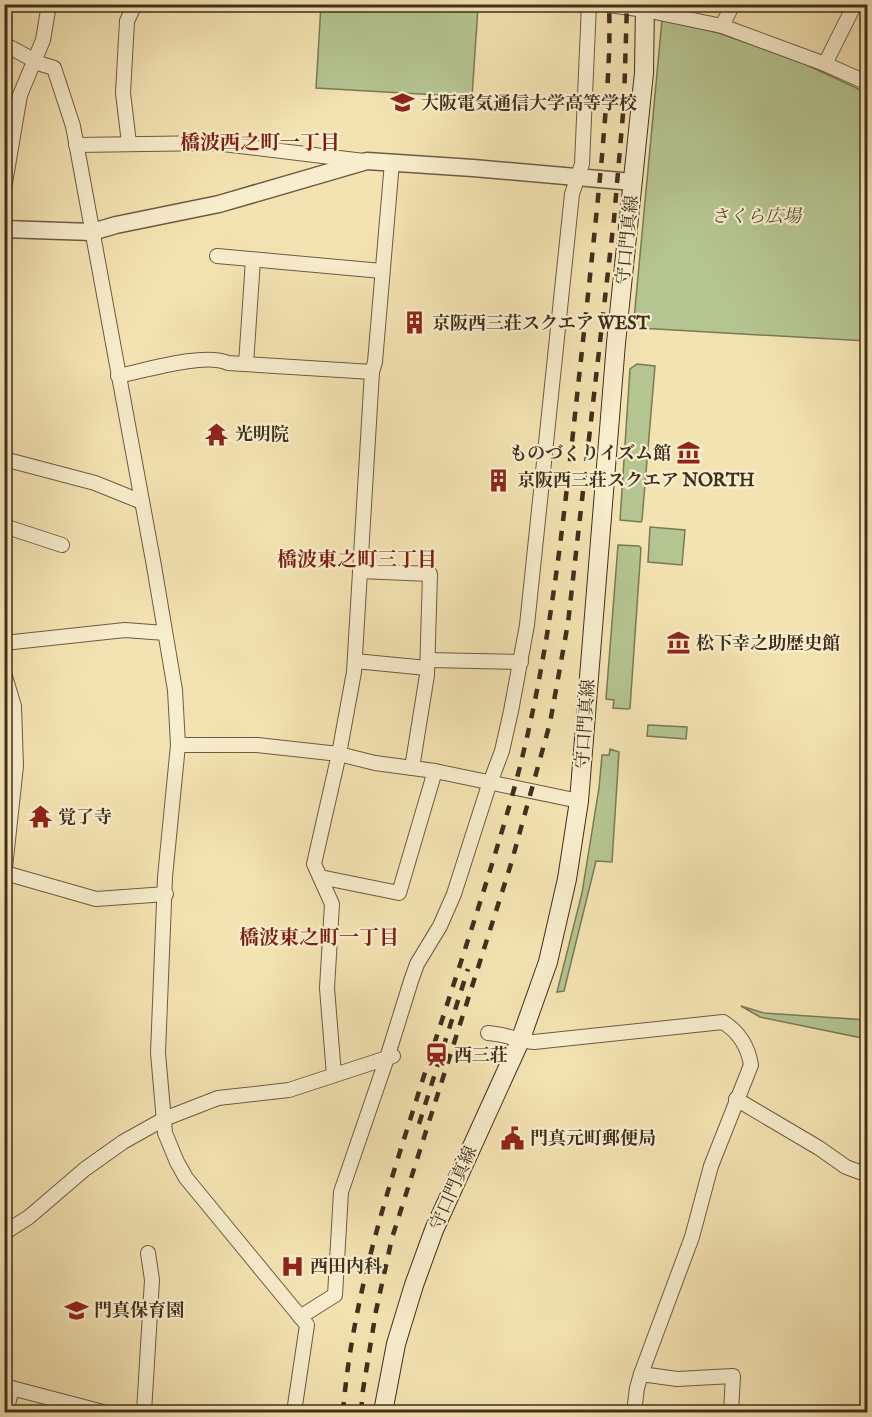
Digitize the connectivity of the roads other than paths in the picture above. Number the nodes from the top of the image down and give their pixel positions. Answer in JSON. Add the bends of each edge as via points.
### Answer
{"nodes":[{"id":1,"x":49,"y":4,"type":"edge"},
{"id":2,"x":135,"y":4,"type":"edge"},
{"id":3,"x":589,"y":4,"type":"edge"},
{"id":4,"x":602,"y":4,"type":"edge"},
{"id":5,"x":734,"y":4,"type":"edge"},
{"id":6,"x":855,"y":4,"type":"edge"},
{"id":7,"x":645,"y":7,"type":"edge"},
{"id":8,"x":723,"y":26,"type":"junction"},
{"id":9,"x":4,"y":44,"type":"edge"},
{"id":10,"x":34,"y":60,"type":"junction"},
{"id":11,"x":825,"y":64,"type":"junction"},
{"id":12,"x":867,"y":83,"type":"edge"},
{"id":13,"x":129,"y":143,"type":"junction"},
{"id":14,"x":76,"y":145,"type":"junction"},
{"id":15,"x":367,"y":161,"type":"junction"},
{"id":16,"x":392,"y":162,"type":"junction"},
{"id":17,"x":577,"y":177,"type":"junction"},
{"id":18,"x":633,"y":182,"type":"junction"},
{"id":19,"x":4,"y":189,"type":"edge"},
{"id":20,"x":4,"y":229,"type":"edge"},
{"id":21,"x":92,"y":232,"type":"junction"},
{"id":22,"x":217,"y":256,"type":"dead end"},
{"id":23,"x":253,"y":260,"type":"junction"},
{"id":24,"x":382,"y":271,"type":"junction"},
{"id":25,"x":246,"y":364,"type":"junction"},
{"id":26,"x":372,"y":372,"type":"junction"},
{"id":27,"x":118,"y":376,"type":"junction"},
{"id":28,"x":4,"y":459,"type":"edge"},
{"id":29,"x":142,"y":502,"type":"junction"},
{"id":30,"x":4,"y":526,"type":"edge"},
{"id":31,"x":62,"y":545,"type":"dead end"},
{"id":32,"x":360,"y":571,"type":"junction"},
{"id":33,"x":165,"y":633,"type":"junction"},
{"id":34,"x":4,"y":643,"type":"edge"},
{"id":35,"x":355,"y":661,"type":"junction"},
{"id":36,"x":521,"y":662,"type":"junction"},
{"id":37,"x":428,"y":664,"type":"junction"},
{"id":38,"x":4,"y":673,"type":"edge"},
{"id":39,"x":178,"y":745,"type":"junction"},
{"id":40,"x":339,"y":754,"type":"junction"},
{"id":41,"x":412,"y":768,"type":"junction"},
{"id":42,"x":435,"y":771,"type":"junction"},
{"id":43,"x":490,"y":782,"type":"junction"},
{"id":44,"x":579,"y":801,"type":"junction"},
{"id":45,"x":5,"y":875,"type":"edge"},
{"id":46,"x":320,"y":877,"type":"junction"},
{"id":47,"x":166,"y":894,"type":"junction"},
{"id":48,"x":488,"y":1033,"type":"dead end"},
{"id":49,"x":520,"y":1041,"type":"junction"},
{"id":50,"x":393,"y":1056,"type":"junction"},
{"id":51,"x":334,"y":1076,"type":"junction"},
{"id":52,"x":736,"y":1099,"type":"junction"},
{"id":53,"x":164,"y":1119,"type":"junction"},
{"id":54,"x":867,"y":1174,"type":"edge"},
{"id":55,"x":4,"y":1233,"type":"edge"},
{"id":56,"x":148,"y":1253,"type":"dead end"},
{"id":57,"x":300,"y":1317,"type":"junction"},
{"id":58,"x":641,"y":1374,"type":"junction"},
{"id":59,"x":8,"y":1387,"type":"edge"},
{"id":60,"x":6,"y":1413,"type":"edge"},
{"id":61,"x":103,"y":1413,"type":"edge"},
{"id":62,"x":144,"y":1413,"type":"edge"},
{"id":63,"x":294,"y":1413,"type":"edge"},
{"id":64,"x":383,"y":1413,"type":"edge"},
{"id":65,"x":634,"y":1413,"type":"edge"},
{"id":66,"x":731,"y":1413,"type":"edge"}],
"edges":[{"from":1,"to":10,"type":"street","via":[[43,40]]},
{"from":2,"to":13,"type":"street","via":[[127,21],[123,93]]},
{"from":3,"to":17,"type":"street","via":[[582,164]]},
{"from":4,"to":7,"type":"street"},
{"from":5,"to":8,"type":"street"},
{"from":6,"to":11,"type":"street"},
{"from":7,"to":8,"type":"street"},
{"from":7,"to":18,"type":"main road","name":"守口門真線","via":[[644,73]]},
{"from":8,"to":11,"type":"street"},
{"from":9,"to":10,"type":"street"},
{"from":10,"to":14,"type":"street","via":[[54,68]]},
{"from":10,"to":19,"type":"street","via":[[20,95]]},
{"from":11,"to":12,"type":"street"},
{"from":13,"to":14,"type":"street"},
{"from":13,"to":15,"type":"street","via":[[214,143]]},
{"from":14,"to":21,"type":"street"},
{"from":15,"to":16,"type":"street"},
{"from":15,"to":21,"type":"street","via":[[219,204]]},
{"from":16,"to":17,"type":"street"},
{"from":16,"to":24,"type":"street"},
{"from":17,"to":18,"type":"street"},
{"from":17,"to":36,"type":"street","via":[[572,194]]},
{"from":18,"to":44,"type":"main road","name":"守口門真線"},
{"from":20,"to":21,"type":"street"},
{"from":21,"to":27,"type":"street"},
{"from":22,"to":23,"type":"street"},
{"from":23,"to":24,"type":"street"},
{"from":23,"to":25,"type":"street"},
{"from":24,"to":26,"type":"street"},
{"from":25,"to":26,"type":"street"},
{"from":25,"to":27,"type":"street","via":[[202,360]]},
{"from":26,"to":32,"type":"street"},
{"from":27,"to":29,"type":"street"},
{"from":28,"to":29,"type":"street","via":[[94,483]]},
{"from":29,"to":33,"type":"street"},
{"from":30,"to":31,"type":"street"},
{"from":32,"to":35,"type":"street"},
{"from":32,"to":37,"type":"street","via":[[430,574]]},
{"from":33,"to":34,"type":"street","via":[[125,630]]},
{"from":33,"to":39,"type":"street"},
{"from":35,"to":37,"type":"street"},
{"from":35,"to":40,"type":"street"},
{"from":36,"to":37,"type":"street"},
{"from":36,"to":43,"type":"street","via":[[502,751]]},
{"from":37,"to":41,"type":"street"},
{"from":38,"to":45,"type":"street","via":[[14,706],[16,766]]},
{"from":39,"to":40,"type":"street","via":[[257,745]]},
{"from":39,"to":47,"type":"street"},
{"from":40,"to":41,"type":"street"},
{"from":40,"to":46,"type":"street","via":[[314,864]]},
{"from":41,"to":42,"type":"street"},
{"from":42,"to":43,"type":"street"},
{"from":42,"to":46,"type":"street","via":[[399,893]]},
{"from":43,"to":44,"type":"street"},
{"from":43,"to":50,"type":"street","via":[[454,894],[417,964]]},
{"from":44,"to":49,"type":"main road","name":"守口門真線","via":[[548,962]]},
{"from":45,"to":47,"type":"street","via":[[96,899]]},
{"from":46,"to":51,"type":"street","via":[[332,904],[327,988]]},
{"from":47,"to":53,"type":"street","via":[[158,1053]]},
{"from":48,"to":49,"type":"street","via":[[506,1034]]},
{"from":49,"to":52,"type":"street","via":[[723,1022],[733,1028],[748,1050],[751,1065]]},
{"from":49,"to":64,"type":"main road","name":"守口門真線","via":[[434,1230],[396,1344]]},
{"from":50,"to":51,"type":"street"},
{"from":50,"to":57,"type":"street","via":[[341,1192],[335,1295]]},
{"from":51,"to":53,"type":"street","via":[[289,1090],[219,1098]]},
{"from":52,"to":54,"type":"street","via":[[846,1167]]},
{"from":52,"to":58,"type":"street","via":[[711,1166],[692,1238]]},
{"from":53,"to":55,"type":"street","via":[[85,1169]]},
{"from":53,"to":57,"type":"street","via":[[165,1133],[186,1178]]},
{"from":56,"to":62,"type":"street","via":[[152,1280]]},
{"from":57,"to":63,"type":"street","via":[[307,1324]]},
{"from":58,"to":65,"type":"street"},
{"from":58,"to":66,"type":"street","via":[[677,1380],[733,1376]]},
{"from":59,"to":60,"type":"street"},
{"from":59,"to":61,"type":"street"}]}
